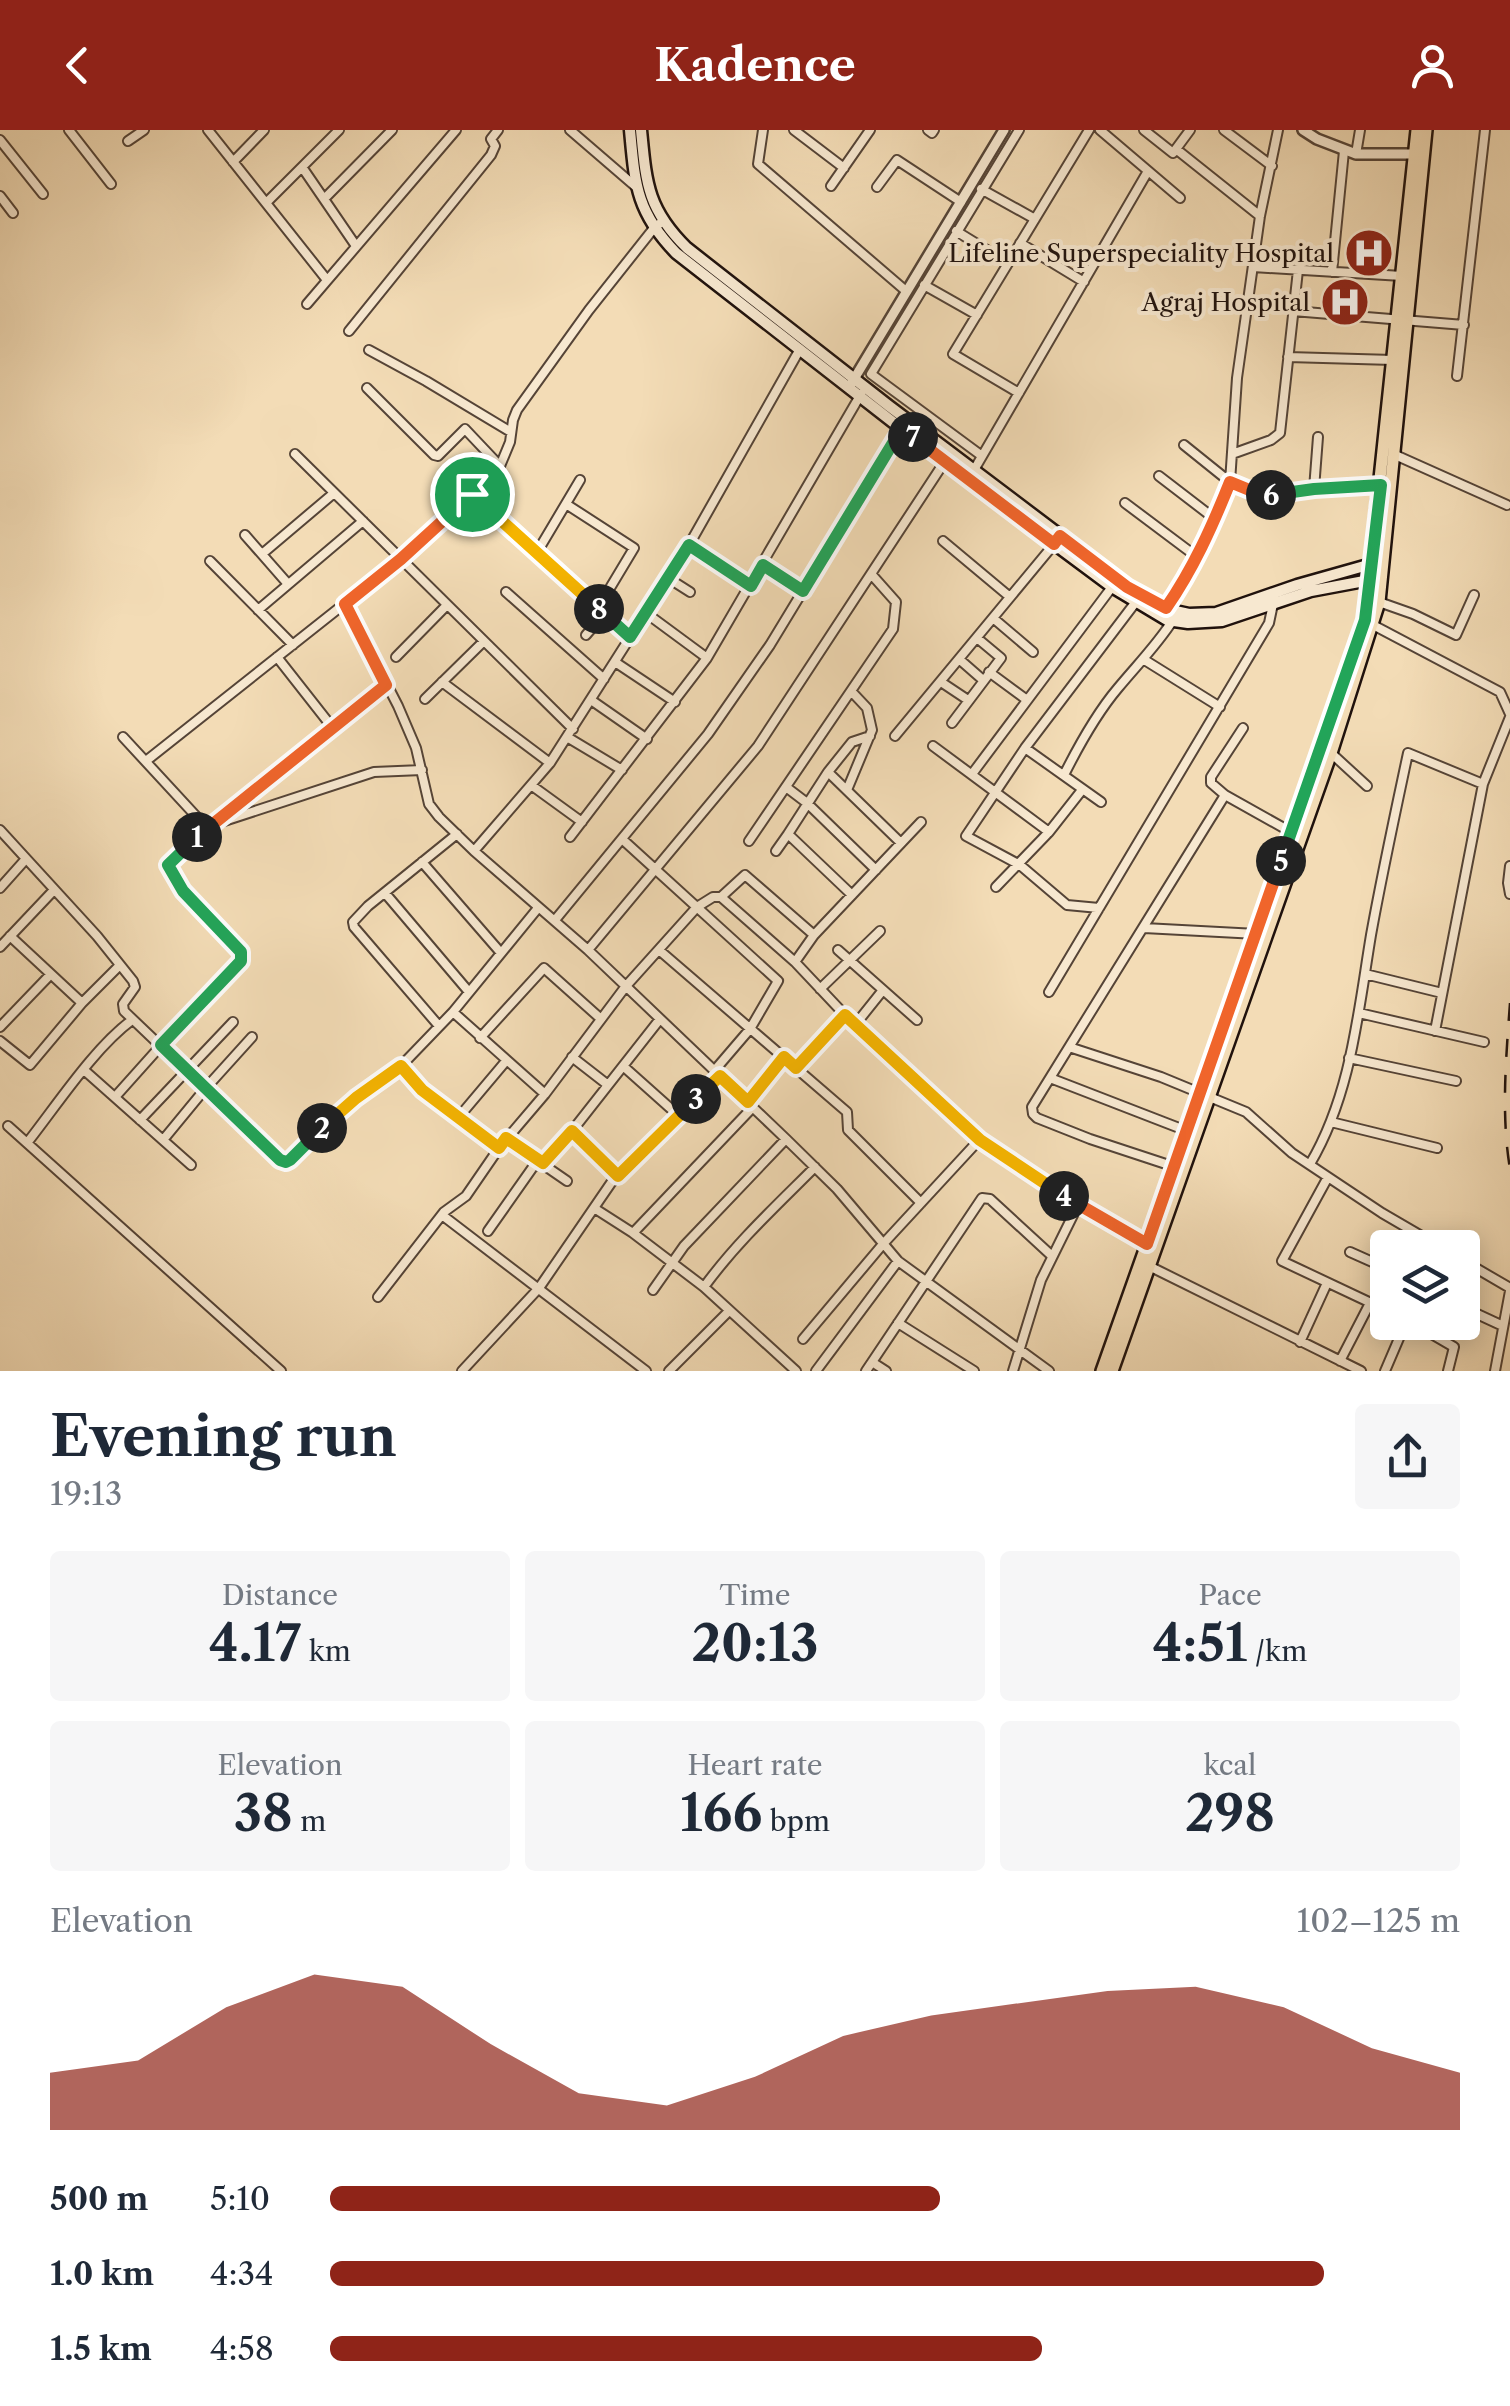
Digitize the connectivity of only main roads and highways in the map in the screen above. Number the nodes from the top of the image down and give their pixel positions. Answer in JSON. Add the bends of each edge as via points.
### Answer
{"nodes":[{"id":1,"x":630,"y":130,"type":"edge"},
{"id":2,"x":641,"y":130,"type":"edge"},
{"id":3,"x":1417,"y":130,"type":"edge"},
{"id":4,"x":1426,"y":130,"type":"edge"},
{"id":5,"x":1419,"y":154,"type":"junction"},
{"id":6,"x":659,"y":225,"type":"junction"},
{"id":7,"x":1401,"y":318,"type":"junction"},
{"id":8,"x":852,"y":382,"type":"junction"},
{"id":9,"x":863,"y":391,"type":"junction"},
{"id":10,"x":948,"y":458,"type":"junction"},
{"id":11,"x":1057,"y":540,"type":"junction"},
{"id":12,"x":1378,"y":562,"type":"junction"},
{"id":13,"x":1376,"y":579,"type":"junction"},
{"id":14,"x":1171,"y":614,"type":"junction"},
{"id":15,"x":1205,"y":1095,"type":"junction"},
{"id":16,"x":1102,"y":1371,"type":"edge"},
{"id":17,"x":1112,"y":1371,"type":"edge"}],
"edges":[{"from":1,"to":6,"type":"main road","via":[[635,186]]},
{"from":2,"to":6,"type":"main road"},
{"from":3,"to":5,"type":"main road"},
{"from":4,"to":5,"type":"main road"},
{"from":5,"to":7,"type":"main road"},
{"from":5,"to":7,"type":"main road"},
{"from":6,"to":8,"type":"main road"},
{"from":6,"to":8,"type":"main road","via":[[692,266]]},
{"from":7,"to":12,"type":"main road"},
{"from":7,"to":12,"type":"main road"},
{"from":8,"to":9,"type":"main road"},
{"from":9,"to":10,"type":"main road"},
{"from":9,"to":10,"type":"main road"},
{"from":10,"to":11,"type":"main road"},
{"from":10,"to":11,"type":"main road","via":[[974,470]]},
{"from":11,"to":14,"type":"main road"},
{"from":11,"to":14,"type":"main road","via":[[1112,588]]},
{"from":12,"to":13,"type":"main road"},
{"from":12,"to":14,"type":"main road","via":[[1216,613]]},
{"from":13,"to":14,"type":"main road","via":[[1311,591],[1222,620]]},
{"from":13,"to":15,"type":"main road"},
{"from":13,"to":15,"type":"main road","via":[[1379,602],[1331,753]]},
{"from":15,"to":16,"type":"main road"},
{"from":15,"to":17,"type":"main road"}]}
